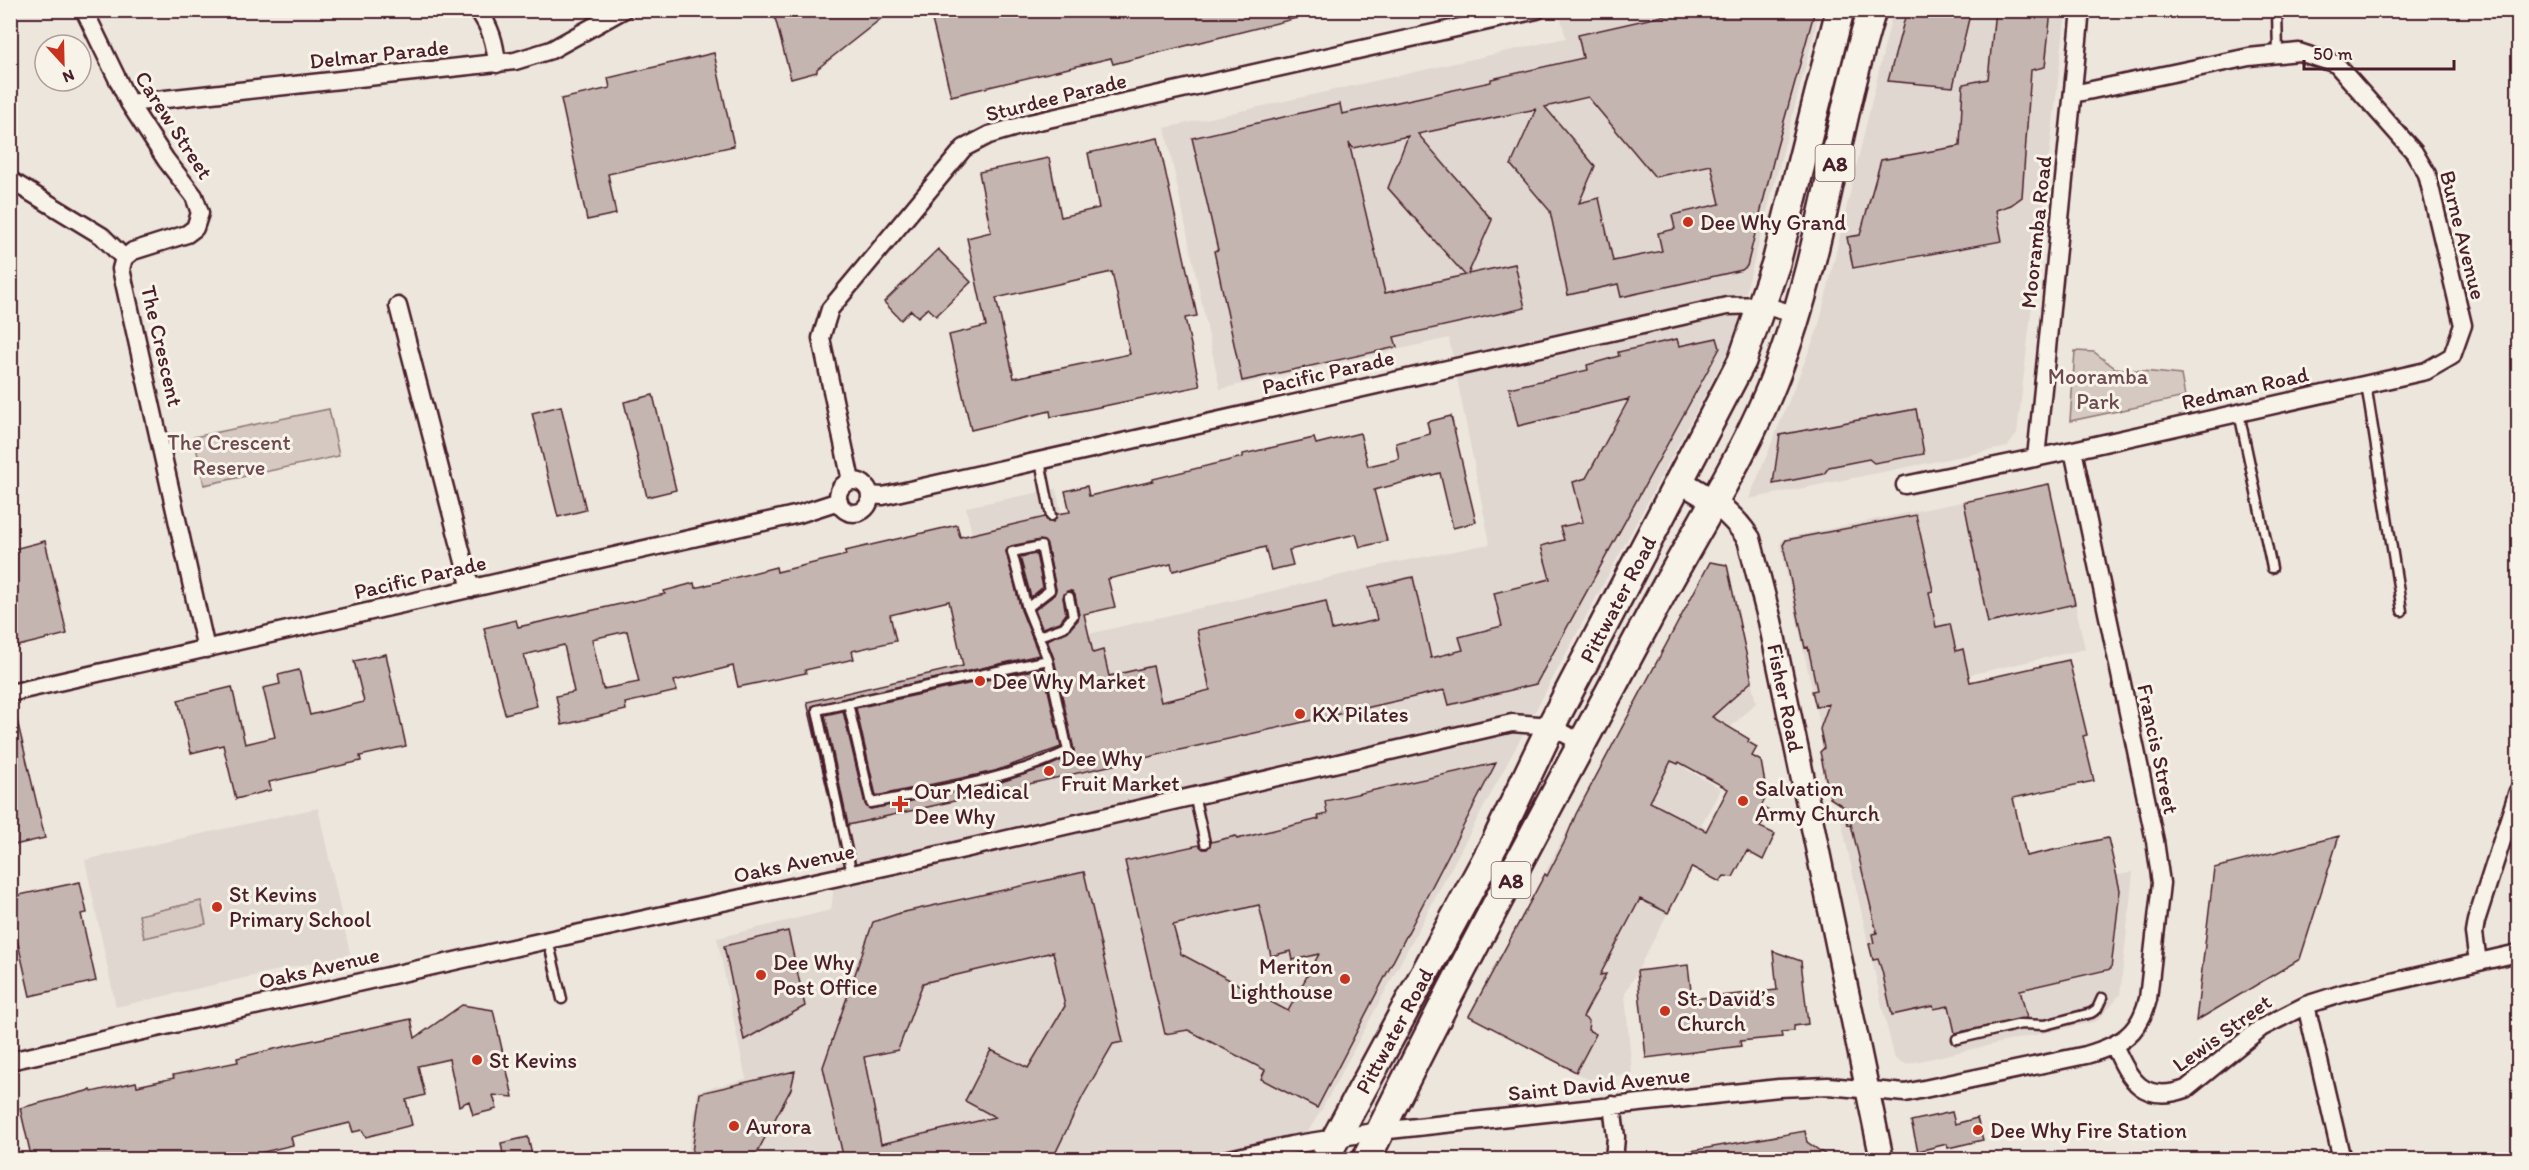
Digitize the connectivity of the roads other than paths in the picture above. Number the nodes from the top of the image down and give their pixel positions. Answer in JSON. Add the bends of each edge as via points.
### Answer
{"nodes":[{"id":1,"x":84,"y":10,"type":"edge"},
{"id":2,"x":478,"y":10,"type":"edge"},
{"id":3,"x":623,"y":10,"type":"edge"},
{"id":4,"x":1537,"y":10,"type":"edge"},
{"id":5,"x":1840,"y":10,"type":"edge"},
{"id":6,"x":1872,"y":10,"type":"edge"},
{"id":7,"x":2081,"y":10,"type":"edge"},
{"id":8,"x":2277,"y":10,"type":"edge"},
{"id":9,"x":2278,"y":55,"type":"junction"},
{"id":10,"x":497,"y":64,"type":"junction"},
{"id":11,"x":2073,"y":94,"type":"junction"},
{"id":12,"x":129,"y":103,"type":"junction"},
{"id":13,"x":10,"y":180,"type":"edge"},
{"id":14,"x":124,"y":258,"type":"junction"},
{"id":15,"x":1763,"y":305,"type":"junction"},
{"id":16,"x":398,"y":306,"type":"dead end"},
{"id":17,"x":1797,"y":315,"type":"junction"},
{"id":18,"x":2452,"y":356,"type":"joint"},
{"id":19,"x":2366,"y":384,"type":"junction"},
{"id":20,"x":2239,"y":413,"type":"junction"},
{"id":21,"x":2073,"y":450,"type":"junction"},
{"id":22,"x":2036,"y":458,"type":"junction"},
{"id":23,"x":1040,"y":461,"type":"junction"},
{"id":24,"x":851,"y":481,"type":"junction"},
{"id":25,"x":1679,"y":481,"type":"junction"},
{"id":26,"x":1905,"y":485,"type":"dead end"},
{"id":27,"x":870,"y":495,"type":"junction"},
{"id":28,"x":1713,"y":500,"type":"junction"},
{"id":29,"x":839,"y":501,"type":"junction"},
{"id":30,"x":1051,"y":516,"type":"dead end"},
{"id":31,"x":2272,"y":568,"type":"dead end"},
{"id":32,"x":471,"y":589,"type":"junction"},
{"id":33,"x":1069,"y":597,"type":"dead end"},
{"id":34,"x":1028,"y":608,"type":"junction"},
{"id":35,"x":2402,"y":611,"type":"dead end"},
{"id":36,"x":1039,"y":636,"type":"junction"},
{"id":37,"x":206,"y":649,"type":"junction"},
{"id":38,"x":1048,"y":660,"type":"junction"},
{"id":39,"x":10,"y":693,"type":"edge"},
{"id":40,"x":848,"y":703,"type":"junction"},
{"id":41,"x":1551,"y":726,"type":"junction"},
{"id":42,"x":1583,"y":744,"type":"junction"},
{"id":43,"x":2518,"y":791,"type":"edge"},
{"id":44,"x":1194,"y":795,"type":"junction"},
{"id":45,"x":1205,"y":843,"type":"dead end"},
{"id":46,"x":852,"y":874,"type":"junction"},
{"id":47,"x":548,"y":940,"type":"junction"},
{"id":48,"x":2518,"y":953,"type":"edge"},
{"id":49,"x":2478,"y":962,"type":"junction"},
{"id":50,"x":2102,"y":998,"type":"dead end"},
{"id":51,"x":562,"y":999,"type":"dead end"},
{"id":52,"x":2306,"y":1005,"type":"junction"},
{"id":53,"x":1957,"y":1039,"type":"dead end"},
{"id":54,"x":2114,"y":1045,"type":"junction"},
{"id":55,"x":10,"y":1061,"type":"edge"},
{"id":56,"x":1868,"y":1091,"type":"junction"},
{"id":57,"x":1612,"y":1105,"type":"junction"},
{"id":58,"x":1380,"y":1131,"type":"junction"},
{"id":59,"x":1330,"y":1149,"type":"edge"},
{"id":60,"x":1225,"y":1160,"type":"edge"},
{"id":61,"x":1366,"y":1160,"type":"edge"},
{"id":62,"x":1614,"y":1160,"type":"edge"},
{"id":63,"x":1882,"y":1160,"type":"edge"},
{"id":64,"x":2342,"y":1160,"type":"edge"}],
"edges":[{"from":1,"to":12,"type":"street","name":"Carew Street"},
{"from":2,"to":10,"type":"street","via":[[492,34]]},
{"from":3,"to":10,"type":"street","name":"Delmar Parade","via":[[551,50]]},
{"from":4,"to":24,"type":"street","name":"Sturdee Parade","via":[[1020,126],[964,148],[830,309],[821,338]]},
{"from":5,"to":15,"type":"highway","name":"Pittwater Road","number":"A8"},
{"from":6,"to":17,"type":"highway","name":"Pittwater Road","number":"A8","via":[[1856,62],[1830,187]]},
{"from":7,"to":11,"type":"street","name":"Mooramba Road"},
{"from":8,"to":9,"type":"lane"},
{"from":9,"to":11,"type":"street","name":"Burne Avenue","via":[[2249,57]]},
{"from":9,"to":18,"type":"street","name":"Burne Avenue","via":[[2299,52],[2336,64],[2414,153],[2427,174],[2463,325]]},
{"from":10,"to":12,"type":"street","name":"Delmar Parade"},
{"from":11,"to":22,"type":"street","name":"Mooramba Road"},
{"from":12,"to":14,"type":"street","name":"Carew Street","via":[[194,196],[200,213],[195,228],[187,234],[133,251]]},
{"from":13,"to":14,"type":"street","name":"The Crescent","via":[[102,236]]},
{"from":14,"to":37,"type":"street","name":"The Crescent","via":[[121,269]]},
{"from":15,"to":17,"type":"street","name":"Pacific Parade"},
{"from":15,"to":23,"type":"street","name":"Pacific Parade","via":[[1727,306]]},
{"from":15,"to":25,"type":"highway","name":"Pittwater Road","number":"A8","via":[[1742,361]]},
{"from":16,"to":32,"type":"street"},
{"from":17,"to":28,"type":"highway","name":"Pittwater Road","number":"A8","via":[[1776,375]]},
{"from":18,"to":19,"type":"street","name":"Redman Road","via":[[2426,371]]},
{"from":19,"to":20,"type":"street","name":"Redman Road"},
{"from":19,"to":35,"type":"lane"},
{"from":20,"to":21,"type":"street","name":"Redman Road"},
{"from":20,"to":31,"type":"lane"},
{"from":21,"to":22,"type":"street","name":"Redman Road"},
{"from":21,"to":54,"type":"street","name":"Francis Street","via":[[2161,884],[2144,1017],[2135,1030]]},
{"from":22,"to":26,"type":"street","name":"Redman Road"},
{"from":23,"to":27,"type":"street","name":"Pacific Parade","via":[[883,496]]},
{"from":23,"to":30,"type":"lane"},
{"from":24,"to":27,"type":"street","via":[[866,485]]},
{"from":24,"to":29,"type":"street","via":[[842,486]]},
{"from":25,"to":28,"type":"main road","name":"Fisher Road"},
{"from":25,"to":41,"type":"highway","name":"Pittwater Road","number":"A8"},
{"from":27,"to":29,"type":"street","via":[[868,505],[859,512],[844,509]]},
{"from":28,"to":42,"type":"highway","name":"Pittwater Road","number":"A8"},
{"from":28,"to":56,"type":"main road","name":"Fisher Road","via":[[1749,539],[1758,573]]},
{"from":29,"to":32,"type":"street","name":"Pacific Parade","via":[[799,514]]},
{"from":32,"to":37,"type":"street","name":"Pacific Parade"},
{"from":33,"to":36,"type":"lane","via":[[1073,616],[1064,627]]},
{"from":34,"to":34,"type":"lane","via":[[1012,552],[1041,546],[1050,590]]},
{"from":34,"to":36,"type":"lane"},
{"from":36,"to":38,"type":"lane"},
{"from":37,"to":39,"type":"street","name":"Pacific Parade"},
{"from":38,"to":40,"type":"lane"},
{"from":38,"to":40,"type":"lane","via":[[1068,751],[1039,765],[946,789],[871,803]]},
{"from":40,"to":46,"type":"lane","via":[[817,710]]},
{"from":41,"to":42,"type":"street","name":"Oaks Avenue"},
{"from":41,"to":44,"type":"street","name":"Oaks Avenue","via":[[1512,723]]},
{"from":41,"to":59,"type":"highway","name":"Pittwater Road","number":"A8","via":[[1495,843]]},
{"from":42,"to":58,"type":"highway","name":"Pittwater Road","number":"A8"},
{"from":43,"to":49,"type":"street","via":[[2476,921]]},
{"from":44,"to":45,"type":"lane"},
{"from":44,"to":46,"type":"street","name":"Oaks Avenue"},
{"from":46,"to":47,"type":"street","name":"Oaks Avenue"},
{"from":47,"to":51,"type":"lane"},
{"from":47,"to":55,"type":"street","name":"Oaks Avenue"},
{"from":48,"to":49,"type":"street","name":"Lewis Street"},
{"from":49,"to":52,"type":"street","name":"Lewis Street"},
{"from":50,"to":53,"type":"lane","via":[[2091,1013],[2045,1025],[2021,1024]]},
{"from":52,"to":54,"type":"street","name":"Lewis Street","via":[[2261,1028],[2186,1089],[2173,1094],[2149,1093],[2137,1086]]},
{"from":52,"to":64,"type":"street"},
{"from":54,"to":56,"type":"street","via":[[1905,1093]]},
{"from":56,"to":57,"type":"street","name":"Saint David Avenue","via":[[1828,1086],[1779,1088]]},
{"from":56,"to":63,"type":"main road","name":"Fisher Road"},
{"from":57,"to":58,"type":"street","name":"Saint David Avenue"},
{"from":57,"to":62,"type":"street"},
{"from":58,"to":59,"type":"street","name":"Saint David Avenue"},
{"from":58,"to":61,"type":"highway","name":"Pittwater Road","number":"A8"},
{"from":59,"to":60,"type":"street","name":"Saint David Avenue","via":[[1291,1145]]}]}
